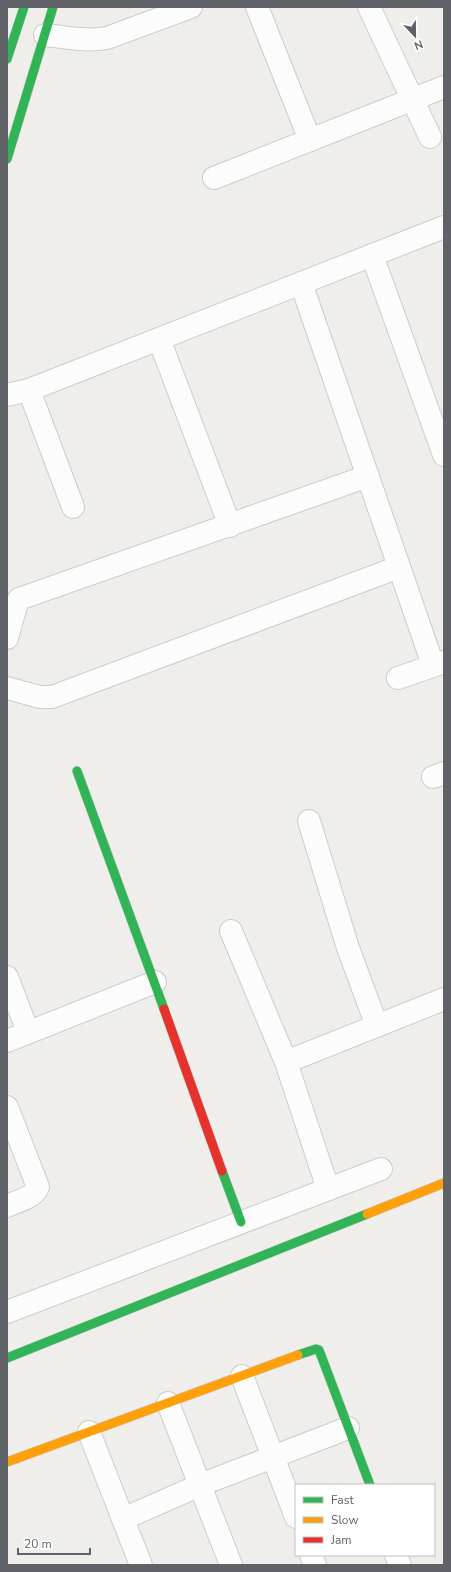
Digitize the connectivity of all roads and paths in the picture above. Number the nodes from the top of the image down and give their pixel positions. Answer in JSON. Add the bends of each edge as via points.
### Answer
{"nodes":[{"id":1,"x":24,"y":7,"type":"edge"},
{"id":2,"x":53,"y":7,"type":"edge"},
{"id":3,"x":191,"y":7,"type":"edge"},
{"id":4,"x":257,"y":7,"type":"edge"},
{"id":5,"x":369,"y":7,"type":"edge"},
{"id":6,"x":45,"y":35,"type":"junction"},
{"id":7,"x":7,"y":59,"type":"edge"},
{"id":8,"x":444,"y":87,"type":"edge"},
{"id":9,"x":412,"y":100,"type":"junction"},
{"id":10,"x":430,"y":137,"type":"dead end"},
{"id":11,"x":310,"y":140,"type":"junction"},
{"id":12,"x":7,"y":159,"type":"edge"},
{"id":13,"x":214,"y":178,"type":"dead end"},
{"id":14,"x":444,"y":227,"type":"edge"},
{"id":15,"x":372,"y":255,"type":"junction"},
{"id":16,"x":301,"y":283,"type":"junction"},
{"id":17,"x":158,"y":339,"type":"junction"},
{"id":18,"x":29,"y":390,"type":"junction"},
{"id":19,"x":7,"y":395,"type":"edge"},
{"id":20,"x":444,"y":455,"type":"edge"},
{"id":21,"x":368,"y":476,"type":"junction"},
{"id":22,"x":73,"y":507,"type":"dead end"},
{"id":23,"x":230,"y":526,"type":"junction"},
{"id":24,"x":399,"y":567,"type":"junction"},
{"id":25,"x":7,"y":638,"type":"edge"},
{"id":26,"x":439,"y":664,"type":"edge"},
{"id":27,"x":398,"y":678,"type":"dead end"},
{"id":28,"x":7,"y":688,"type":"edge"},
{"id":29,"x":77,"y":771,"type":"dead end"},
{"id":30,"x":309,"y":821,"type":"dead end"},
{"id":31,"x":231,"y":931,"type":"dead end"},
{"id":32,"x":7,"y":977,"type":"edge"},
{"id":33,"x":155,"y":982,"type":"junction"},
{"id":34,"x":444,"y":999,"type":"edge"},
{"id":35,"x":376,"y":1026,"type":"junction"},
{"id":36,"x":28,"y":1032,"type":"junction"},
{"id":37,"x":7,"y":1041,"type":"edge"},
{"id":38,"x":286,"y":1062,"type":"junction"},
{"id":39,"x":7,"y":1107,"type":"edge"},
{"id":40,"x":381,"y":1169,"type":"dead end"},
{"id":41,"x":444,"y":1183,"type":"edge"},
{"id":42,"x":328,"y":1190,"type":"junction"},
{"id":43,"x":7,"y":1206,"type":"edge"},
{"id":44,"x":241,"y":1222,"type":"junction"},
{"id":45,"x":7,"y":1312,"type":"edge"},
{"id":46,"x":7,"y":1358,"type":"edge"},
{"id":47,"x":242,"y":1376,"type":"junction"},
{"id":48,"x":168,"y":1403,"type":"junction"},
{"id":49,"x":348,"y":1428,"type":"junction"},
{"id":50,"x":89,"y":1432,"type":"junction"},
{"id":51,"x":273,"y":1457,"type":"junction"},
{"id":52,"x":7,"y":1462,"type":"edge"},
{"id":53,"x":370,"y":1484,"type":"edge"},
{"id":54,"x":200,"y":1485,"type":"junction"},
{"id":55,"x":295,"y":1514,"type":"edge"},
{"id":56,"x":123,"y":1519,"type":"junction"},
{"id":57,"x":141,"y":1565,"type":"edge"},
{"id":58,"x":231,"y":1565,"type":"edge"}],
"edges":[{"from":1,"to":7,"type":"street"},
{"from":2,"to":6,"type":"street"},
{"from":3,"to":6,"type":"street","via":[[107,38],[85,40]]},
{"from":4,"to":11,"type":"street"},
{"from":5,"to":9,"type":"street"},
{"from":6,"to":12,"type":"street"},
{"from":8,"to":9,"type":"street"},
{"from":9,"to":10,"type":"street"},
{"from":9,"to":11,"type":"street"},
{"from":11,"to":13,"type":"street"},
{"from":14,"to":15,"type":"street"},
{"from":15,"to":16,"type":"street"},
{"from":15,"to":20,"type":"street"},
{"from":16,"to":17,"type":"street"},
{"from":16,"to":21,"type":"street"},
{"from":17,"to":18,"type":"street"},
{"from":17,"to":23,"type":"street"},
{"from":18,"to":19,"type":"street"},
{"from":18,"to":22,"type":"street"},
{"from":21,"to":23,"type":"street"},
{"from":21,"to":24,"type":"street"},
{"from":23,"to":25,"type":"street","via":[[19,599]]},
{"from":24,"to":26,"type":"street"},
{"from":24,"to":28,"type":"street","via":[[52,697],[40,697]]},
{"from":26,"to":27,"type":"street"},
{"from":29,"to":33,"type":"street"},
{"from":30,"to":35,"type":"street","via":[[348,948]]},
{"from":31,"to":38,"type":"street"},
{"from":32,"to":36,"type":"street"},
{"from":33,"to":36,"type":"street"},
{"from":33,"to":44,"type":"street"},
{"from":34,"to":35,"type":"street"},
{"from":35,"to":38,"type":"street"},
{"from":36,"to":37,"type":"street"},
{"from":38,"to":42,"type":"street"},
{"from":39,"to":43,"type":"street","via":[[38,1187],[37,1192]]},
{"from":40,"to":42,"type":"street"},
{"from":41,"to":46,"type":"street"},
{"from":42,"to":44,"type":"street"},
{"from":44,"to":45,"type":"street"},
{"from":47,"to":48,"type":"street"},
{"from":47,"to":49,"type":"street","via":[[319,1350]]},
{"from":47,"to":51,"type":"street"},
{"from":48,"to":50,"type":"street"},
{"from":48,"to":54,"type":"street"},
{"from":49,"to":51,"type":"street"},
{"from":49,"to":53,"type":"street"},
{"from":50,"to":52,"type":"street"},
{"from":50,"to":56,"type":"street"},
{"from":51,"to":54,"type":"street"},
{"from":51,"to":55,"type":"street"},
{"from":54,"to":56,"type":"street"},
{"from":54,"to":58,"type":"street"},
{"from":56,"to":57,"type":"street"}]}
